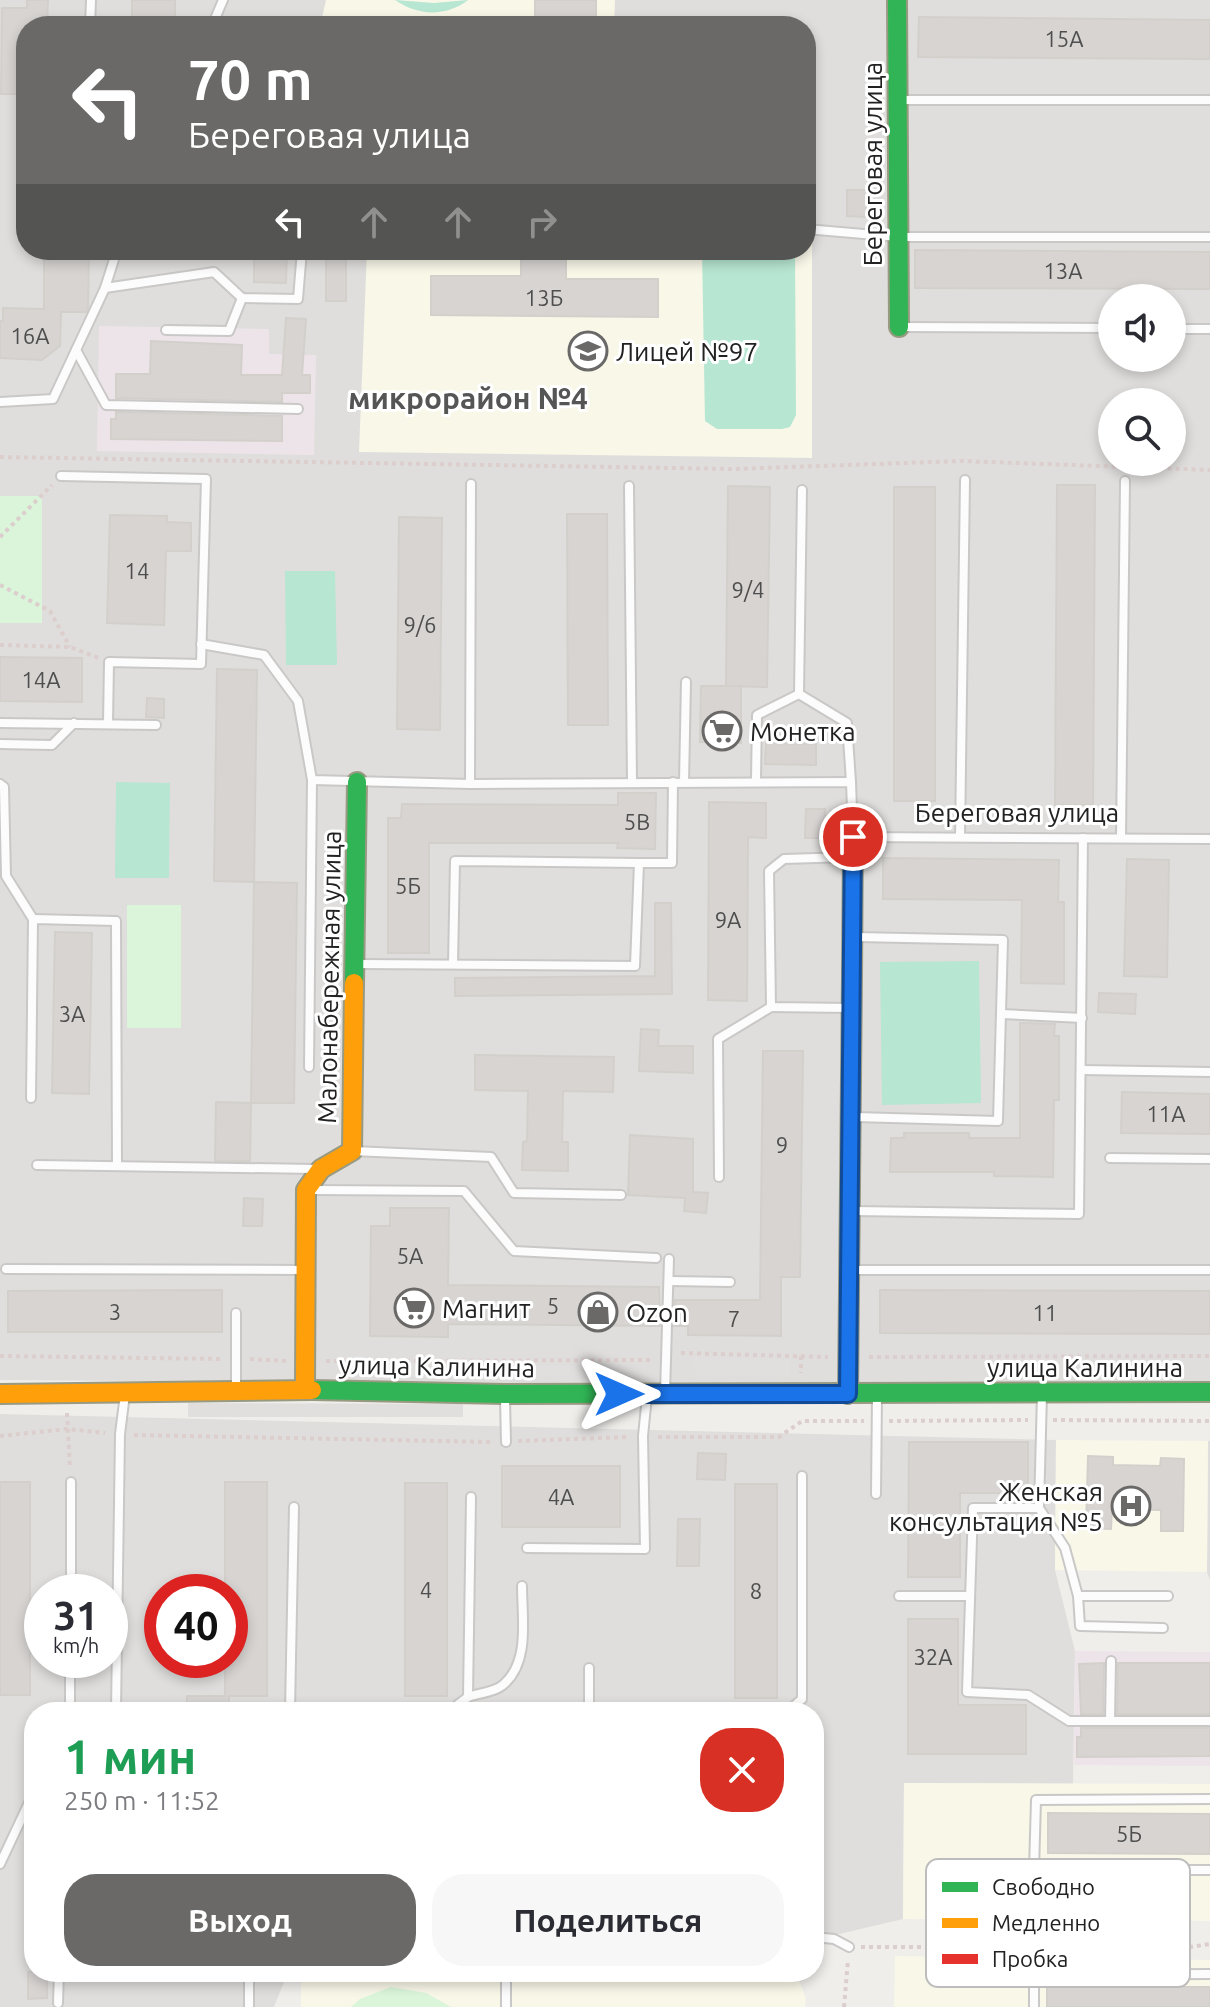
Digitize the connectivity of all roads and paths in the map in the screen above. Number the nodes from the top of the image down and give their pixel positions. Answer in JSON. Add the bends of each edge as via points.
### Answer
{"nodes":[{"id":1,"x":897,"y":0,"type":"edge"},
{"id":2,"x":898,"y":100,"type":"junction"},
{"id":3,"x":1210,"y":100,"type":"edge"},
{"id":4,"x":816,"y":230,"type":"edge"},
{"id":5,"x":898,"y":237,"type":"junction"},
{"id":6,"x":1210,"y":237,"type":"edge"},
{"id":7,"x":114,"y":260,"type":"edge"},
{"id":8,"x":301,"y":260,"type":"edge"},
{"id":9,"x":105,"y":288,"type":"junction"},
{"id":10,"x":242,"y":298,"type":"junction"},
{"id":11,"x":899,"y":327,"type":"joint"},
{"id":12,"x":1098,"y":328,"type":"edge"},
{"id":13,"x":1186,"y":329,"type":"edge"},
{"id":14,"x":1210,"y":329,"type":"edge"},
{"id":15,"x":166,"y":330,"type":"dead end"},
{"id":16,"x":76,"y":350,"type":"junction"},
{"id":17,"x":0,"y":402,"type":"edge"},
{"id":18,"x":298,"y":409,"type":"dead end"},
{"id":19,"x":0,"y":457,"type":"edge"},
{"id":20,"x":1210,"y":470,"type":"edge"},
{"id":21,"x":61,"y":476,"type":"joint"},
{"id":22,"x":965,"y":480,"type":"dead end"},
{"id":23,"x":1125,"y":481,"type":"dead end"},
{"id":24,"x":471,"y":484,"type":"dead end"},
{"id":25,"x":629,"y":486,"type":"dead end"},
{"id":26,"x":802,"y":490,"type":"dead end"},
{"id":27,"x":0,"y":537,"type":"edge"},
{"id":28,"x":0,"y":585,"type":"edge"},
{"id":29,"x":201,"y":644,"type":"junction"},
{"id":30,"x":0,"y":645,"type":"edge"},
{"id":31,"x":70,"y":647,"type":"junction"},
{"id":32,"x":109,"y":662,"type":"junction"},
{"id":33,"x":686,"y":682,"type":"dead end"},
{"id":34,"x":799,"y":694,"type":"junction"},
{"id":35,"x":0,"y":723,"type":"edge"},
{"id":36,"x":74,"y":723,"type":"junction"},
{"id":37,"x":108,"y":723,"type":"junction"},
{"id":38,"x":156,"y":725,"type":"dead end"},
{"id":39,"x":0,"y":744,"type":"edge"},
{"id":40,"x":312,"y":780,"type":"junction"},
{"id":41,"x":756,"y":781,"type":"junction"},
{"id":42,"x":357,"y":782,"type":"junction"},
{"id":43,"x":632,"y":782,"type":"junction"},
{"id":44,"x":673,"y":782,"type":"junction"},
{"id":45,"x":684,"y":782,"type":"junction"},
{"id":46,"x":851,"y":782,"type":"junction"},
{"id":47,"x":0,"y":784,"type":"edge"},
{"id":48,"x":470,"y":784,"type":"junction"},
{"id":49,"x":853,"y":837,"type":"junction"},
{"id":50,"x":960,"y":837,"type":"junction"},
{"id":51,"x":1083,"y":838,"type":"junction"},
{"id":52,"x":1121,"y":838,"type":"junction"},
{"id":53,"x":1210,"y":839,"type":"edge"},
{"id":54,"x":853,"y":857,"type":"junction"},
{"id":55,"x":639,"y":863,"type":"junction"},
{"id":56,"x":33,"y":919,"type":"junction"},
{"id":57,"x":852,"y":937,"type":"junction"},
{"id":58,"x":356,"y":964,"type":"junction"},
{"id":59,"x":453,"y":964,"type":"junction"},
{"id":60,"x":771,"y":1007,"type":"junction"},
{"id":61,"x":852,"y":1008,"type":"junction"},
{"id":62,"x":1001,"y":1014,"type":"junction"},
{"id":63,"x":1082,"y":1018,"type":"junction"},
{"id":64,"x":309,"y":1067,"type":"dead end"},
{"id":65,"x":1081,"y":1070,"type":"junction"},
{"id":66,"x":1210,"y":1072,"type":"edge"},
{"id":67,"x":31,"y":1098,"type":"dead end"},
{"id":68,"x":850,"y":1117,"type":"junction"},
{"id":69,"x":352,"y":1151,"type":"junction"},
{"id":70,"x":1110,"y":1158,"type":"dead end"},
{"id":71,"x":1210,"y":1159,"type":"edge"},
{"id":72,"x":37,"y":1165,"type":"dead end"},
{"id":73,"x":117,"y":1166,"type":"junction"},
{"id":74,"x":321,"y":1169,"type":"junction"},
{"id":75,"x":719,"y":1177,"type":"dead end"},
{"id":76,"x":306,"y":1190,"type":"junction"},
{"id":77,"x":621,"y":1195,"type":"dead end"},
{"id":78,"x":850,"y":1211,"type":"junction"},
{"id":79,"x":656,"y":1258,"type":"dead end"},
{"id":80,"x":669,"y":1259,"type":"dead end"},
{"id":81,"x":6,"y":1269,"type":"dead end"},
{"id":82,"x":305,"y":1270,"type":"junction"},
{"id":83,"x":849,"y":1270,"type":"junction"},
{"id":84,"x":1210,"y":1270,"type":"edge"},
{"id":85,"x":670,"y":1281,"type":"junction"},
{"id":86,"x":730,"y":1282,"type":"dead end"},
{"id":87,"x":236,"y":1313,"type":"dead end"},
{"id":88,"x":0,"y":1356,"type":"edge"},
{"id":89,"x":1210,"y":1356,"type":"edge"},
{"id":90,"x":848,"y":1357,"type":"junction"},
{"id":91,"x":69,"y":1358,"type":"junction"},
{"id":92,"x":236,"y":1359,"type":"junction"},
{"id":93,"x":666,"y":1360,"type":"junction"},
{"id":94,"x":305,"y":1361,"type":"junction"},
{"id":95,"x":305,"y":1390,"type":"junction"},
{"id":96,"x":236,"y":1391,"type":"junction"},
{"id":97,"x":1210,"y":1392,"type":"edge"},
{"id":98,"x":67,"y":1393,"type":"junction"},
{"id":99,"x":125,"y":1393,"type":"junction"},
{"id":100,"x":0,"y":1394,"type":"edge"},
{"id":101,"x":505,"y":1394,"type":"junction"},
{"id":102,"x":656,"y":1394,"type":"junction"},
{"id":103,"x":848,"y":1394,"type":"junction"},
{"id":104,"x":877,"y":1394,"type":"junction"},
{"id":105,"x":1042,"y":1394,"type":"junction"},
{"id":106,"x":1042,"y":1420,"type":"junction"},
{"id":107,"x":877,"y":1421,"type":"junction"},
{"id":108,"x":1210,"y":1421,"type":"edge"},
{"id":109,"x":67,"y":1429,"type":"junction"},
{"id":110,"x":120,"y":1434,"type":"junction"},
{"id":111,"x":0,"y":1436,"type":"edge"},
{"id":112,"x":643,"y":1436,"type":"junction"},
{"id":113,"x":506,"y":1442,"type":"junction"},
{"id":114,"x":802,"y":1476,"type":"dead end"},
{"id":115,"x":71,"y":1482,"type":"joint"},
{"id":116,"x":876,"y":1494,"type":"dead end"},
{"id":117,"x":471,"y":1497,"type":"dead end"},
{"id":118,"x":294,"y":1507,"type":"dead end"},
{"id":119,"x":1039,"y":1508,"type":"junction"},
{"id":120,"x":527,"y":1548,"type":"dead end"},
{"id":121,"x":71,"y":1574,"type":"edge"},
{"id":122,"x":522,"y":1586,"type":"dead end"},
{"id":123,"x":899,"y":1596,"type":"dead end"},
{"id":124,"x":970,"y":1596,"type":"junction"},
{"id":125,"x":1078,"y":1596,"type":"junction"},
{"id":126,"x":1168,"y":1596,"type":"dead end"},
{"id":127,"x":1163,"y":1628,"type":"dead end"},
{"id":128,"x":1111,"y":1661,"type":"dead end"},
{"id":129,"x":589,"y":1668,"type":"dead end"},
{"id":130,"x":70,"y":1678,"type":"edge"},
{"id":131,"x":468,"y":1697,"type":"junction"},
{"id":132,"x":70,"y":1702,"type":"edge"},
{"id":133,"x":116,"y":1702,"type":"edge"},
{"id":134,"x":290,"y":1702,"type":"edge"},
{"id":135,"x":461,"y":1702,"type":"edge"},
{"id":136,"x":589,"y":1702,"type":"edge"},
{"id":137,"x":799,"y":1702,"type":"edge"},
{"id":138,"x":1110,"y":1721,"type":"junction"},
{"id":139,"x":1210,"y":1721,"type":"edge"},
{"id":140,"x":1210,"y":1799,"type":"edge"},
{"id":141,"x":24,"y":1813,"type":"edge"},
{"id":142,"x":0,"y":1835,"type":"edge"},
{"id":143,"x":10,"y":1842,"type":"junction"},
{"id":144,"x":1034,"y":1859,"type":"edge"},
{"id":145,"x":0,"y":1864,"type":"edge"},
{"id":146,"x":824,"y":1938,"type":"edge"},
{"id":147,"x":1210,"y":1944,"type":"edge"},
{"id":148,"x":849,"y":1947,"type":"junction"},
{"id":149,"x":926,"y":1947,"type":"edge"},
{"id":150,"x":1190,"y":1947,"type":"edge"},
{"id":151,"x":1190,"y":1974,"type":"edge"},
{"id":152,"x":1210,"y":1974,"type":"edge"},
{"id":153,"x":59,"y":1982,"type":"edge"},
{"id":154,"x":249,"y":1982,"type":"edge"},
{"id":155,"x":506,"y":1982,"type":"edge"},
{"id":156,"x":58,"y":2003,"type":"dead end"},
{"id":157,"x":249,"y":2007,"type":"edge"},
{"id":158,"x":506,"y":2007,"type":"edge"},
{"id":159,"x":844,"y":2007,"type":"edge"}],
"edges":[{"from":1,"to":2,"type":"street","name":"Береговая улица"},
{"from":2,"to":3,"type":"lane"},
{"from":2,"to":5,"type":"street","name":"Береговая улица"},
{"from":4,"to":5,"type":"lane"},
{"from":5,"to":6,"type":"lane"},
{"from":5,"to":11,"type":"street","name":"Береговая улица"},
{"from":7,"to":9,"type":"lane"},
{"from":8,"to":10,"type":"lane","via":[[298,299]]},
{"from":9,"to":10,"type":"lane","via":[[214,272]]},
{"from":9,"to":16,"type":"lane"},
{"from":10,"to":15,"type":"lane","via":[[229,331]]},
{"from":11,"to":12,"type":"lane"},
{"from":13,"to":14,"type":"lane"},
{"from":16,"to":17,"type":"lane","via":[[53,399]]},
{"from":16,"to":18,"type":"lane","via":[[106,405]]},
{"from":19,"to":20,"type":"path","via":[[734,469],[962,461]]},
{"from":21,"to":27,"type":"path"},
{"from":21,"to":29,"type":"lane","via":[[206,479]]},
{"from":22,"to":50,"type":"lane"},
{"from":23,"to":52,"type":"lane"},
{"from":24,"to":48,"type":"lane"},
{"from":25,"to":43,"type":"lane"},
{"from":26,"to":34,"type":"lane"},
{"from":28,"to":31,"type":"path","via":[[50,611]]},
{"from":29,"to":32,"type":"lane","via":[[201,664]]},
{"from":29,"to":40,"type":"lane","via":[[264,655],[298,701]]},
{"from":30,"to":31,"type":"path"},
{"from":31,"to":32,"type":"path"},
{"from":32,"to":37,"type":"lane"},
{"from":33,"to":45,"type":"lane"},
{"from":34,"to":41,"type":"lane","via":[[757,715]]},
{"from":34,"to":46,"type":"lane","via":[[847,723]]},
{"from":35,"to":36,"type":"lane"},
{"from":36,"to":37,"type":"lane"},
{"from":36,"to":39,"type":"lane","via":[[52,745]]},
{"from":37,"to":38,"type":"lane"},
{"from":40,"to":42,"type":"lane"},
{"from":40,"to":64,"type":"lane"},
{"from":41,"to":45,"type":"lane"},
{"from":41,"to":46,"type":"lane"},
{"from":42,"to":48,"type":"lane"},
{"from":42,"to":58,"type":"street","name":"Малонабережная улица"},
{"from":43,"to":44,"type":"lane"},
{"from":43,"to":48,"type":"lane"},
{"from":44,"to":45,"type":"lane"},
{"from":44,"to":55,"type":"lane","via":[[672,863]]},
{"from":46,"to":49,"type":"lane"},
{"from":47,"to":56,"type":"lane","via":[[6,876]]},
{"from":49,"to":50,"type":"lane","name":"Береговая улица"},
{"from":49,"to":54,"type":"street"},
{"from":50,"to":51,"type":"lane","name":"Береговая улица"},
{"from":51,"to":52,"type":"lane","name":"Береговая улица"},
{"from":51,"to":63,"type":"lane"},
{"from":52,"to":53,"type":"lane","name":"Береговая улица"},
{"from":54,"to":57,"type":"street"},
{"from":54,"to":60,"type":"lane","via":[[784,859],[769,871]]},
{"from":55,"to":59,"type":"lane","via":[[635,966]]},
{"from":55,"to":59,"type":"lane","via":[[455,861]]},
{"from":56,"to":67,"type":"lane"},
{"from":56,"to":73,"type":"lane","via":[[116,921]]},
{"from":57,"to":61,"type":"street"},
{"from":57,"to":62,"type":"lane","via":[[1003,940]]},
{"from":58,"to":59,"type":"lane"},
{"from":58,"to":69,"type":"street","name":"Малонабережная улица"},
{"from":60,"to":61,"type":"lane"},
{"from":60,"to":75,"type":"lane","via":[[718,1039]]},
{"from":61,"to":68,"type":"street"},
{"from":62,"to":63,"type":"lane"},
{"from":62,"to":68,"type":"lane","via":[[998,1121]]},
{"from":63,"to":65,"type":"lane"},
{"from":65,"to":66,"type":"lane"},
{"from":65,"to":78,"type":"lane","via":[[1079,1214]]},
{"from":68,"to":78,"type":"street"},
{"from":69,"to":74,"type":"street","name":"Малонабережная улица"},
{"from":69,"to":77,"type":"lane","via":[[491,1157],[514,1193]]},
{"from":70,"to":71,"type":"lane"},
{"from":72,"to":73,"type":"lane"},
{"from":73,"to":74,"type":"lane"},
{"from":74,"to":76,"type":"street","name":"Малонабережная улица"},
{"from":76,"to":79,"type":"lane","via":[[464,1191],[514,1251]]},
{"from":76,"to":82,"type":"street"},
{"from":78,"to":83,"type":"street"},
{"from":80,"to":85,"type":"lane"},
{"from":81,"to":82,"type":"lane"},
{"from":82,"to":94,"type":"street"},
{"from":83,"to":84,"type":"lane"},
{"from":83,"to":90,"type":"street"},
{"from":85,"to":86,"type":"lane"},
{"from":85,"to":93,"type":"lane"},
{"from":87,"to":92,"type":"lane"},
{"from":88,"to":91,"type":"path"},
{"from":89,"to":90,"type":"path"},
{"from":90,"to":93,"type":"path","via":[[677,1353]]},
{"from":90,"to":103,"type":"street"},
{"from":91,"to":92,"type":"path"},
{"from":91,"to":98,"type":"path"},
{"from":92,"to":94,"type":"path"},
{"from":92,"to":96,"type":"lane"},
{"from":93,"to":94,"type":"path"},
{"from":93,"to":102,"type":"lane"},
{"from":94,"to":95,"type":"street"},
{"from":95,"to":96,"type":"street","name":"улица Калинина"},
{"from":95,"to":101,"type":"street","name":"улица Калинина"},
{"from":96,"to":99,"type":"street","name":"улица Калинина"},
{"from":97,"to":105,"type":"street","name":"улица Калинина"},
{"from":98,"to":99,"type":"street","name":"улица Калинина"},
{"from":98,"to":100,"type":"street","name":"улица Калинина"},
{"from":98,"to":109,"type":"path"},
{"from":99,"to":110,"type":"lane"},
{"from":101,"to":102,"type":"street","name":"улица Калинина"},
{"from":101,"to":113,"type":"lane"},
{"from":102,"to":103,"type":"street","name":"улица Калинина"},
{"from":102,"to":112,"type":"lane"},
{"from":103,"to":104,"type":"street","name":"улица Калинина"},
{"from":104,"to":105,"type":"street","name":"улица Калинина"},
{"from":104,"to":107,"type":"lane"},
{"from":105,"to":106,"type":"lane"},
{"from":106,"to":107,"type":"path"},
{"from":106,"to":108,"type":"path"},
{"from":106,"to":119,"type":"lane"},
{"from":107,"to":112,"type":"path","via":[[802,1421],[779,1437]]},
{"from":107,"to":116,"type":"lane"},
{"from":109,"to":110,"type":"path"},
{"from":109,"to":111,"type":"path"},
{"from":109,"to":115,"type":"path"},
{"from":110,"to":113,"type":"path"},
{"from":110,"to":133,"type":"lane"},
{"from":112,"to":113,"type":"path"},
{"from":112,"to":120,"type":"lane","via":[[645,1549]]},
{"from":114,"to":137,"type":"lane"},
{"from":115,"to":121,"type":"lane"},
{"from":117,"to":131,"type":"lane"},
{"from":118,"to":134,"type":"lane"},
{"from":119,"to":124,"type":"lane","via":[[973,1508]]},
{"from":119,"to":125,"type":"lane","via":[[1065,1548]]},
{"from":122,"to":131,"type":"lane","via":[[519,1666],[503,1686]]},
{"from":123,"to":124,"type":"lane"},
{"from":124,"to":138,"type":"lane","via":[[967,1692],[1028,1695],[1069,1721]]},
{"from":125,"to":126,"type":"lane"},
{"from":125,"to":127,"type":"lane","via":[[1080,1626]]},
{"from":128,"to":138,"type":"lane"},
{"from":129,"to":136,"type":"lane"},
{"from":130,"to":132,"type":"lane"},
{"from":131,"to":135,"type":"lane"},
{"from":138,"to":139,"type":"lane"},
{"from":140,"to":144,"type":"lane","via":[[1036,1800]]},
{"from":141,"to":143,"type":"lane"},
{"from":142,"to":143,"type":"lane"},
{"from":143,"to":145,"type":"lane"},
{"from":146,"to":148,"type":"lane"},
{"from":147,"to":150,"type":"path"},
{"from":148,"to":149,"type":"path"},
{"from":148,"to":159,"type":"path"},
{"from":151,"to":152,"type":"lane"},
{"from":153,"to":156,"type":"lane"},
{"from":154,"to":157,"type":"lane"},
{"from":155,"to":158,"type":"lane"}]}
